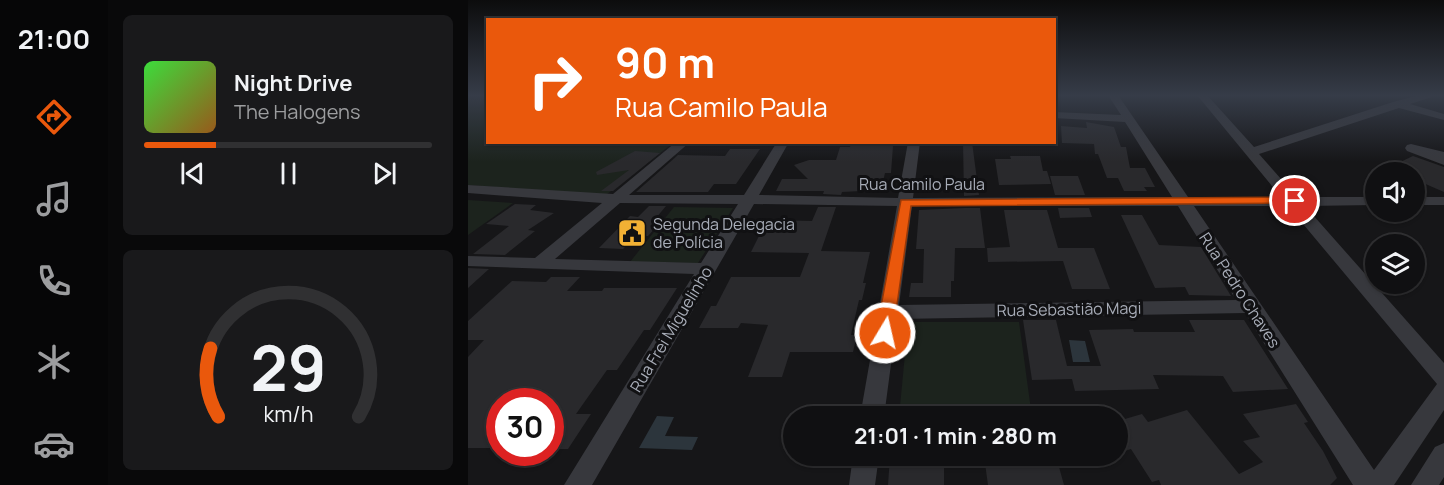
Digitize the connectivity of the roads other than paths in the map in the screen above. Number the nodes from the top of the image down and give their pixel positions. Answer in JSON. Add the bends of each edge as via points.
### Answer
{"nodes":[{"id":1,"x":1095,"y":118,"type":"edge"},
{"id":2,"x":1223,"y":118,"type":"edge"},
{"id":3,"x":1357,"y":118,"type":"edge"},
{"id":4,"x":1129,"y":119,"type":"joint"},
{"id":5,"x":682,"y":144,"type":"edge"},
{"id":6,"x":782,"y":144,"type":"edge"},
{"id":7,"x":914,"y":144,"type":"edge"},
{"id":8,"x":1252,"y":152,"type":"junction"},
{"id":9,"x":1444,"y":156,"type":"edge"},
{"id":10,"x":1444,"y":161,"type":"edge"},
{"id":11,"x":468,"y":189,"type":"edge"},
{"id":12,"x":615,"y":199,"type":"junction"},
{"id":13,"x":749,"y":199,"type":"junction"},
{"id":14,"x":1182,"y":201,"type":"junction"},
{"id":15,"x":1295,"y":201,"type":"junction"},
{"id":16,"x":1365,"y":201,"type":"edge"},
{"id":17,"x":1425,"y":201,"type":"edge"},
{"id":18,"x":1444,"y":201,"type":"edge"},
{"id":19,"x":905,"y":202,"type":"junction"},
{"id":20,"x":468,"y":261,"type":"edge"},
{"id":21,"x":538,"y":264,"type":"junction"},
{"id":22,"x":707,"y":269,"type":"junction"},
{"id":23,"x":1251,"y":306,"type":"junction"},
{"id":24,"x":888,"y":312,"type":"junction"},
{"id":25,"x":1444,"y":378,"type":"edge"},
{"id":26,"x":1444,"y":391,"type":"edge"},
{"id":27,"x":874,"y":406,"type":"edge"},
{"id":28,"x":1444,"y":455,"type":"edge"},
{"id":29,"x":865,"y":466,"type":"edge"},
{"id":30,"x":577,"y":485,"type":"edge"},
{"id":31,"x":862,"y":485,"type":"edge"},
{"id":32,"x":1368,"y":485,"type":"edge"},
{"id":33,"x":1379,"y":485,"type":"edge"},
{"id":34,"x":1424,"y":485,"type":"edge"}],
"edges":[{"from":1,"to":4,"type":"street"},
{"from":2,"to":8,"type":"street"},
{"from":3,"to":8,"type":"street"},
{"from":4,"to":14,"type":"street","name":"Rua Pedro Chaves"},
{"from":5,"to":12,"type":"street"},
{"from":6,"to":13,"type":"street","name":"Rua Frei Miguelinho"},
{"from":7,"to":19,"type":"street"},
{"from":8,"to":15,"type":"street"},
{"from":9,"to":10,"type":"street","via":[[1411,148]]},
{"from":11,"to":12,"type":"street","name":"Rua Camilo Paula"},
{"from":12,"to":13,"type":"street","name":"Rua Camilo Paula"},
{"from":12,"to":21,"type":"street"},
{"from":13,"to":19,"type":"street","name":"Rua Camilo Paula"},
{"from":13,"to":22,"type":"street","name":"Rua Frei Miguelinho"},
{"from":14,"to":15,"type":"street","name":"Rua Camilo Paula"},
{"from":14,"to":19,"type":"street","name":"Rua Camilo Paula"},
{"from":14,"to":23,"type":"street","name":"Rua Pedro Chaves"},
{"from":15,"to":16,"type":"street","name":"Rua Camilo Paula"},
{"from":15,"to":25,"type":"street"},
{"from":17,"to":18,"type":"street"},
{"from":19,"to":24,"type":"street"},
{"from":20,"to":21,"type":"street"},
{"from":21,"to":22,"type":"street"},
{"from":22,"to":30,"type":"street","name":"Rua Frei Miguelinho"},
{"from":23,"to":24,"type":"street","name":"Rua Sebastião Magi"},
{"from":23,"to":32,"type":"street","name":"Rua Pedro Chaves"},
{"from":24,"to":27,"type":"street"},
{"from":26,"to":33,"type":"street"},
{"from":28,"to":34,"type":"street"},
{"from":29,"to":31,"type":"street"}]}
